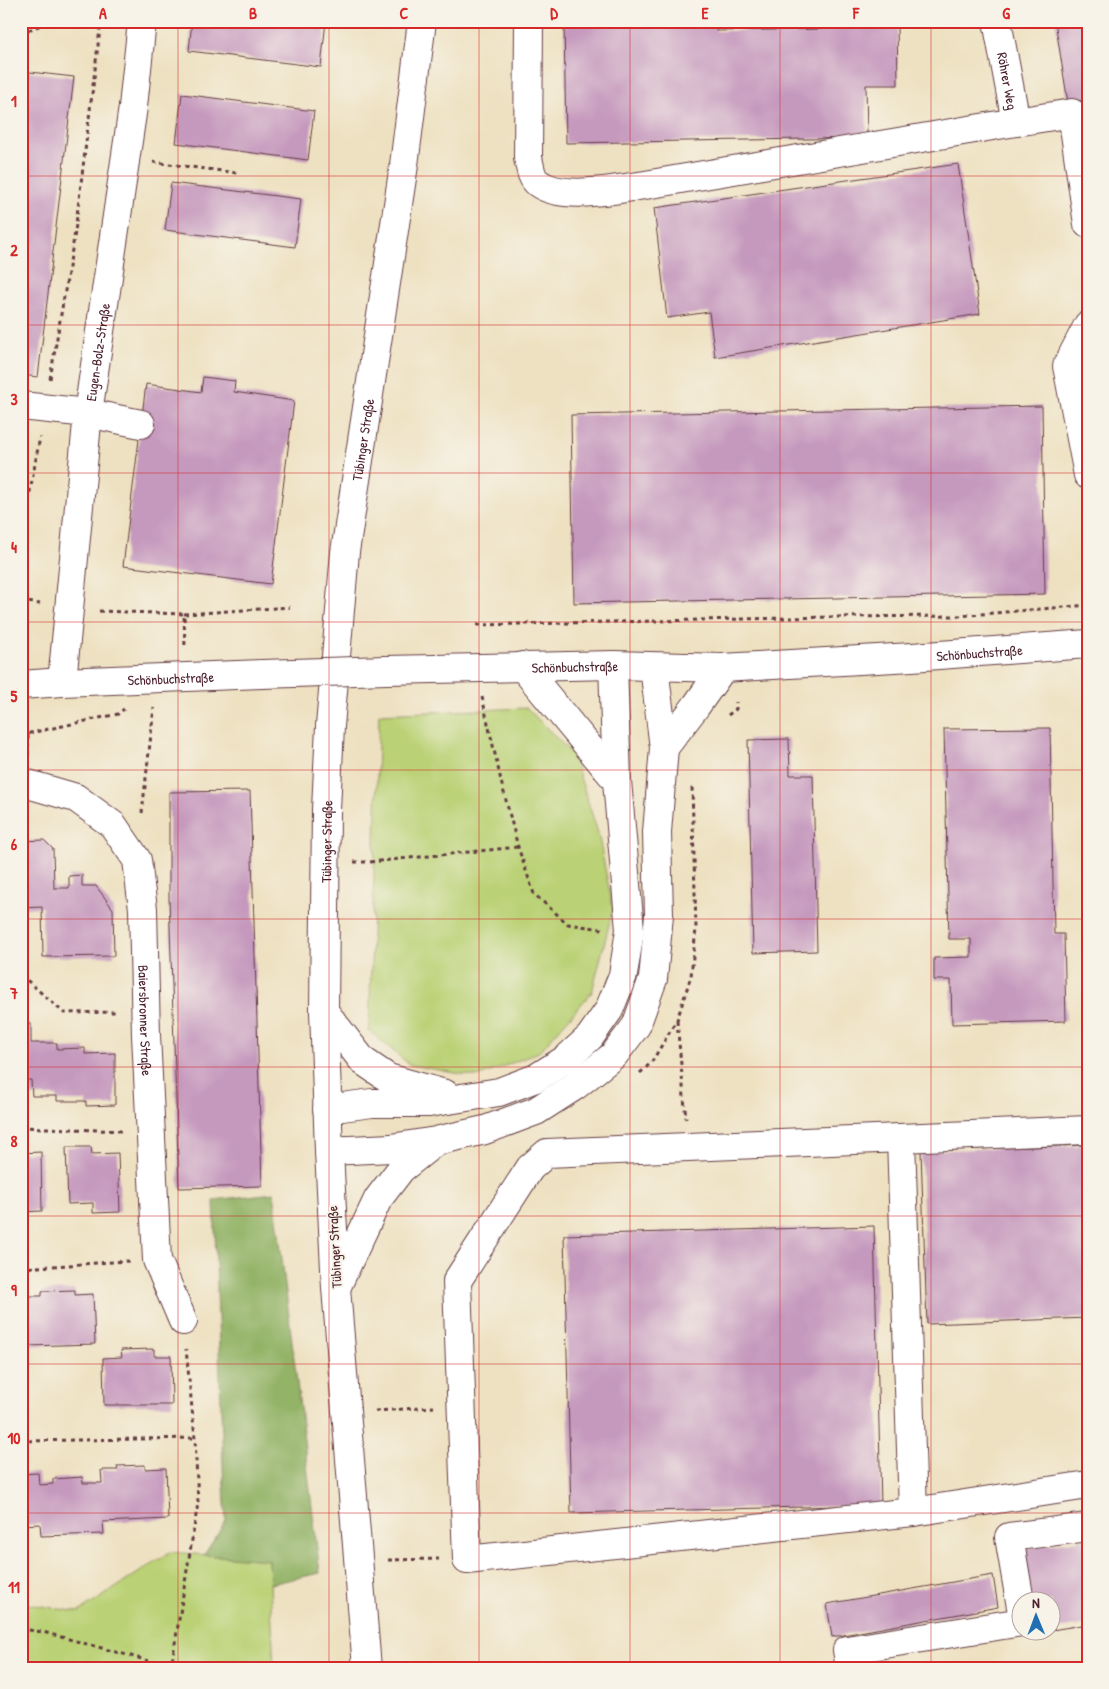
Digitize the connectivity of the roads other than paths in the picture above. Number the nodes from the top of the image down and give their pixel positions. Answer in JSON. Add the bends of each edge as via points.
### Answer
{"nodes":[{"id":1,"x":142,"y":21,"type":"edge"},
{"id":2,"x":422,"y":21,"type":"edge"},
{"id":3,"x":529,"y":21,"type":"edge"},
{"id":4,"x":998,"y":21,"type":"edge"},
{"id":5,"x":1016,"y":122,"type":"junction"},
{"id":6,"x":1088,"y":224,"type":"edge"},
{"id":7,"x":1088,"y":325,"type":"edge"},
{"id":8,"x":33,"y":408,"type":"edge"},
{"id":9,"x":88,"y":413,"type":"junction"},
{"id":10,"x":141,"y":424,"type":"dead end"},
{"id":11,"x":1088,"y":475,"type":"edge"},
{"id":12,"x":1088,"y":644,"type":"edge"},
{"id":13,"x":613,"y":665,"type":"junction"},
{"id":14,"x":522,"y":666,"type":"junction"},
{"id":15,"x":654,"y":667,"type":"junction"},
{"id":16,"x":729,"y":667,"type":"junction"},
{"id":17,"x":62,"y":682,"type":"junction"},
{"id":18,"x":21,"y":685,"type":"edge"},
{"id":19,"x":664,"y":748,"type":"junction"},
{"id":20,"x":617,"y":781,"type":"junction"},
{"id":21,"x":21,"y":784,"type":"edge"},
{"id":22,"x":324,"y":1011,"type":"junction"},
{"id":23,"x":458,"y":1098,"type":"junction"},
{"id":24,"x":327,"y":1109,"type":"junction"},
{"id":25,"x":1088,"y":1130,"type":"edge"},
{"id":26,"x":901,"y":1138,"type":"junction"},
{"id":27,"x":436,"y":1141,"type":"junction"},
{"id":28,"x":329,"y":1151,"type":"junction"},
{"id":29,"x":336,"y":1288,"type":"junction"},
{"id":30,"x":182,"y":1322,"type":"road end"},
{"id":31,"x":1088,"y":1485,"type":"edge"},
{"id":32,"x":913,"y":1512,"type":"junction"},
{"id":33,"x":1088,"y":1527,"type":"edge"},
{"id":34,"x":1018,"y":1592,"type":"edge"},
{"id":35,"x":1012,"y":1624,"type":"edge"},
{"id":36,"x":366,"y":1668,"type":"edge"},
{"id":37,"x":850,"y":1668,"type":"edge"}],
"edges":[{"from":1,"to":9,"type":"main road","name":"Eugen-Bolz-Straße"},
{"from":2,"to":22,"type":"main road","name":"Tübinger Straße","via":[[404,165],[345,552],[330,736]]},
{"from":3,"to":5,"type":"main road","via":[[528,158],[537,182],[568,192],[645,185]]},
{"from":4,"to":5,"type":"main road","name":"Röhrer Weg"},
{"from":5,"to":6,"type":"main road","name":"Röhrer Weg","via":[[1072,113]]},
{"from":7,"to":11,"type":"main road","via":[[1067,366]]},
{"from":8,"to":9,"type":"main road"},
{"from":9,"to":10,"type":"main road"},
{"from":9,"to":17,"type":"main road","name":"Eugen-Bolz-Straße"},
{"from":12,"to":16,"type":"main road","name":"Schönbuchstraße"},
{"from":13,"to":14,"type":"main road","name":"Schönbuchstraße"},
{"from":13,"to":15,"type":"main road","name":"Schönbuchstraße"},
{"from":13,"to":20,"type":"main road"},
{"from":14,"to":17,"type":"main road","name":"Schönbuchstraße","bridge":true},
{"from":14,"to":20,"type":"main road"},
{"from":15,"to":16,"type":"main road","name":"Schönbuchstraße"},
{"from":15,"to":19,"type":"main road"},
{"from":16,"to":19,"type":"main road"},
{"from":17,"to":18,"type":"main road","name":"Schönbuchstraße"},
{"from":19,"to":27,"type":"main road","via":[[657,832],[658,924],[653,979],[636,1026],[614,1055],[536,1111],[485,1130]]},
{"from":20,"to":23,"type":"main road","via":[[630,930],[623,975],[609,1010],[590,1037],[572,1054],[536,1078],[499,1092]]},
{"from":21,"to":30,"type":"main road","name":"Baiersbronner Straße","via":[[76,798],[113,825],[137,860],[144,909],[145,1012],[157,1260]]},
{"from":22,"to":23,"type":"main road","via":[[363,1061],[388,1078]]},
{"from":22,"to":24,"type":"main road","name":"Tübinger Straße"},
{"from":23,"to":24,"type":"main road","via":[[430,1103],[372,1103]]},
{"from":24,"to":28,"type":"main road","name":"Tübinger Straße"},
{"from":25,"to":26,"type":"main road"},
{"from":26,"to":32,"type":"main road"},
{"from":26,"to":32,"type":"main road","via":[[547,1153],[530,1168],[457,1281],[467,1560],[768,1518]]},
{"from":27,"to":28,"type":"main road","via":[[391,1148]]},
{"from":27,"to":29,"type":"main road","via":[[401,1168],[378,1199]]},
{"from":28,"to":29,"type":"main road","name":"Tübinger Straße"},
{"from":29,"to":36,"type":"main road","name":"Tübinger Straße"},
{"from":31,"to":32,"type":"main road"},
{"from":33,"to":34,"type":"main road","via":[[1009,1537]]},
{"from":35,"to":37,"type":"main road","via":[[847,1650]]}]}
